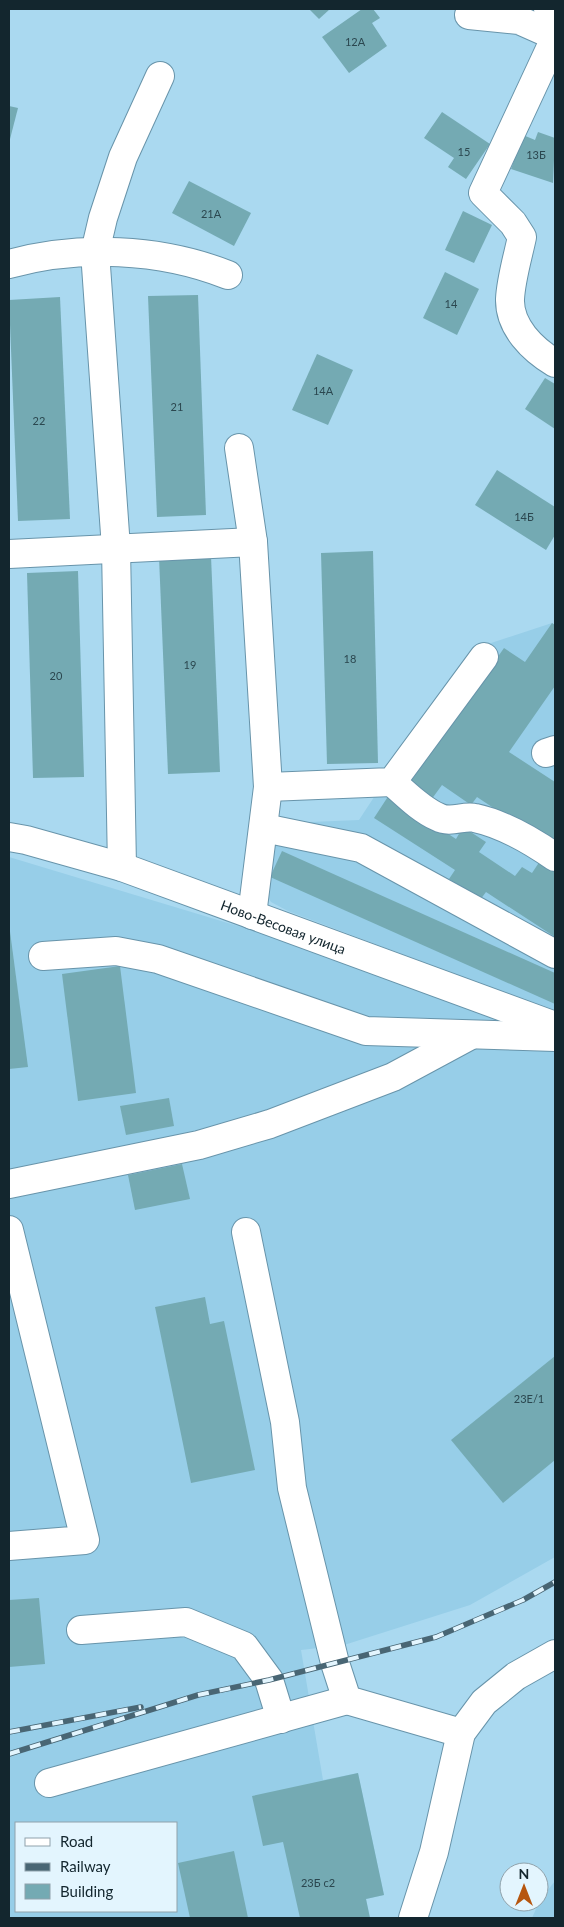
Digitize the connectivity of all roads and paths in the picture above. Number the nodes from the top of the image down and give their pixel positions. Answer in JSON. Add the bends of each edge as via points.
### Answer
{"nodes":[{"id":1,"x":548,"y":9,"type":"edge"},
{"id":2,"x":513,"y":14,"type":"edge"},
{"id":3,"x":469,"y":16,"type":"dead end"},
{"id":4,"x":555,"y":23,"type":"edge"},
{"id":5,"x":555,"y":36,"type":"edge"},
{"id":6,"x":555,"y":46,"type":"edge"},
{"id":7,"x":160,"y":76,"type":"dead end"},
{"id":8,"x":95,"y":252,"type":"junction"},
{"id":9,"x":9,"y":264,"type":"edge"},
{"id":10,"x":228,"y":274,"type":"dead end"},
{"id":11,"x":555,"y":363,"type":"edge"},
{"id":12,"x":239,"y":448,"type":"dead end"},
{"id":13,"x":253,"y":542,"type":"junction"},
{"id":14,"x":116,"y":548,"type":"junction"},
{"id":15,"x":9,"y":554,"type":"edge"},
{"id":16,"x":484,"y":657,"type":"dead end"},
{"id":17,"x":392,"y":782,"type":"junction"},
{"id":18,"x":268,"y":788,"type":"junction"},
{"id":19,"x":264,"y":828,"type":"junction"},
{"id":20,"x":9,"y":837,"type":"edge"},
{"id":21,"x":555,"y":857,"type":"edge"},
{"id":22,"x":122,"y":867,"type":"junction"},
{"id":23,"x":252,"y":915,"type":"junction"},
{"id":24,"x":555,"y":954,"type":"edge"},
{"id":25,"x":42,"y":956,"type":"dead end"},
{"id":26,"x":555,"y":1026,"type":"edge"},
{"id":27,"x":473,"y":1034,"type":"junction"},
{"id":28,"x":555,"y":1037,"type":"edge"},
{"id":29,"x":9,"y":1184,"type":"edge"},
{"id":30,"x":9,"y":1230,"type":"edge"},
{"id":31,"x":246,"y":1232,"type":"dead end"},
{"id":32,"x":9,"y":1546,"type":"edge"},
{"id":33,"x":81,"y":1630,"type":"dead end"},
{"id":34,"x":555,"y":1654,"type":"edge"},
{"id":35,"x":347,"y":1700,"type":"junction"},
{"id":36,"x":281,"y":1719,"type":"junction"},
{"id":37,"x":461,"y":1733,"type":"junction"},
{"id":38,"x":49,"y":1783,"type":"dead end"},
{"id":39,"x":413,"y":1918,"type":"edge"}],
"edges":[{"from":1,"to":4,"type":"street"},
{"from":2,"to":3,"type":"street"},
{"from":2,"to":5,"type":"street"},
{"from":6,"to":11,"type":"street","via":[[550,49],[483,193],[513,223],[522,237],[510,300],[518,330],[538,353]]},
{"from":7,"to":8,"type":"street","via":[[123,157]]},
{"from":8,"to":9,"type":"street","via":[[32,257]]},
{"from":8,"to":10,"type":"street","via":[[169,258]]},
{"from":8,"to":14,"type":"street"},
{"from":12,"to":13,"type":"street"},
{"from":13,"to":14,"type":"street"},
{"from":13,"to":18,"type":"street"},
{"from":14,"to":15,"type":"street"},
{"from":14,"to":22,"type":"street"},
{"from":16,"to":17,"type":"street"},
{"from":17,"to":18,"type":"street"},
{"from":17,"to":21,"type":"street","via":[[439,818],[454,821],[474,817],[539,846]]},
{"from":18,"to":19,"type":"street"},
{"from":19,"to":23,"type":"street"},
{"from":19,"to":24,"type":"street","via":[[361,848]]},
{"from":20,"to":22,"type":"street","name":"Ново-Весовая улица"},
{"from":22,"to":23,"type":"street","name":"Ново-Весовая улица"},
{"from":23,"to":26,"type":"street","name":"Ново-Весовая улица"},
{"from":25,"to":27,"type":"street","via":[[116,951],[158,959],[366,1031]]},
{"from":27,"to":28,"type":"street"},
{"from":27,"to":29,"type":"street","via":[[393,1077],[270,1124],[199,1146]]},
{"from":30,"to":32,"type":"street","via":[[85,1540]]},
{"from":31,"to":35,"type":"street","via":[[285,1422],[292,1488]]},
{"from":33,"to":36,"type":"street","via":[[186,1622],[244,1646],[269,1680]]},
{"from":34,"to":37,"type":"street","via":[[516,1676],[484,1702]]},
{"from":35,"to":36,"type":"street"},
{"from":35,"to":37,"type":"street"},
{"from":36,"to":38,"type":"street"},
{"from":37,"to":39,"type":"street","via":[[434,1852]]}]}
